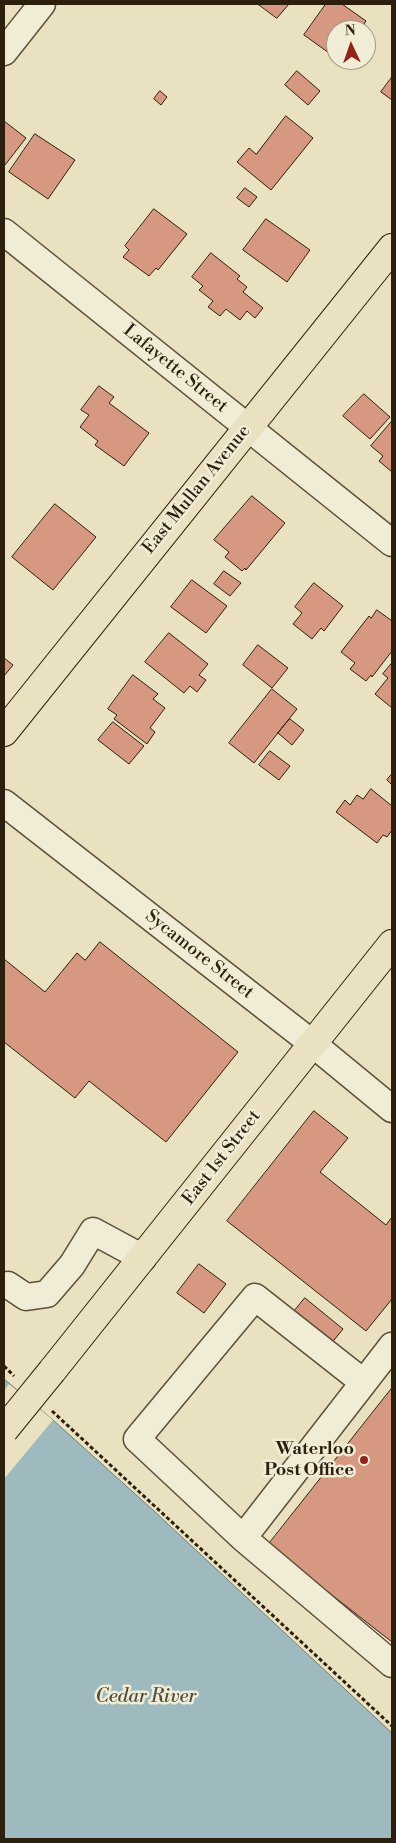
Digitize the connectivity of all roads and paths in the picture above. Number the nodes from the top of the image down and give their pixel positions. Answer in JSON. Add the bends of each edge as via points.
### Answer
{"nodes":[{"id":1,"x":42,"y":4,"type":"edge"},
{"id":2,"x":4,"y":52,"type":"edge"},
{"id":3,"x":4,"y":232,"type":"edge"},
{"id":4,"x":392,"y":248,"type":"edge"},
{"id":5,"x":248,"y":427,"type":"junction"},
{"id":6,"x":392,"y":543,"type":"edge"},
{"id":7,"x":4,"y":732,"type":"edge"},
{"id":8,"x":4,"y":804,"type":"edge"},
{"id":9,"x":392,"y":944,"type":"edge"},
{"id":10,"x":313,"y":1044,"type":"junction"},
{"id":11,"x":392,"y":1109,"type":"edge"},
{"id":12,"x":143,"y":1258,"type":"junction"},
{"id":13,"x":8,"y":1285,"type":"dead end"},
{"id":14,"x":392,"y":1346,"type":"edge"},
{"id":15,"x":4,"y":1366,"type":"edge"},
{"id":16,"x":18,"y":1379,"type":"dead end"},
{"id":17,"x":363,"y":1382,"type":"junction"},
{"id":18,"x":47,"y":1406,"type":"dead end"},
{"id":19,"x":4,"y":1430,"type":"edge"},
{"id":20,"x":243,"y":1538,"type":"junction"},
{"id":21,"x":392,"y":1664,"type":"edge"},
{"id":22,"x":392,"y":1726,"type":"edge"}],
"edges":[{"from":1,"to":2,"type":"street"},
{"from":3,"to":5,"type":"street","name":"Lafayette Street"},
{"from":4,"to":5,"type":"highway","name":"East Mullan Avenue"},
{"from":5,"to":6,"type":"street","name":"Lafayette Street"},
{"from":5,"to":7,"type":"highway","name":"East Mullan Avenue"},
{"from":8,"to":10,"type":"street","name":"Sycamore Street"},
{"from":9,"to":10,"type":"highway","name":"East 1st Street"},
{"from":10,"to":11,"type":"street","name":"Sycamore Street"},
{"from":10,"to":12,"type":"highway","name":"East 1st Street"},
{"from":12,"to":13,"type":"street","via":[[93,1231],[72,1265],[46,1294],[26,1297]]},
{"from":12,"to":19,"type":"highway","name":"East 1st Street","bridge":true},
{"from":14,"to":17,"type":"street"},
{"from":15,"to":16,"type":"path"},
{"from":17,"to":20,"type":"street"},
{"from":17,"to":20,"type":"street","via":[[255,1296],[137,1439]]},
{"from":18,"to":22,"type":"path"},
{"from":20,"to":21,"type":"street"}]}
